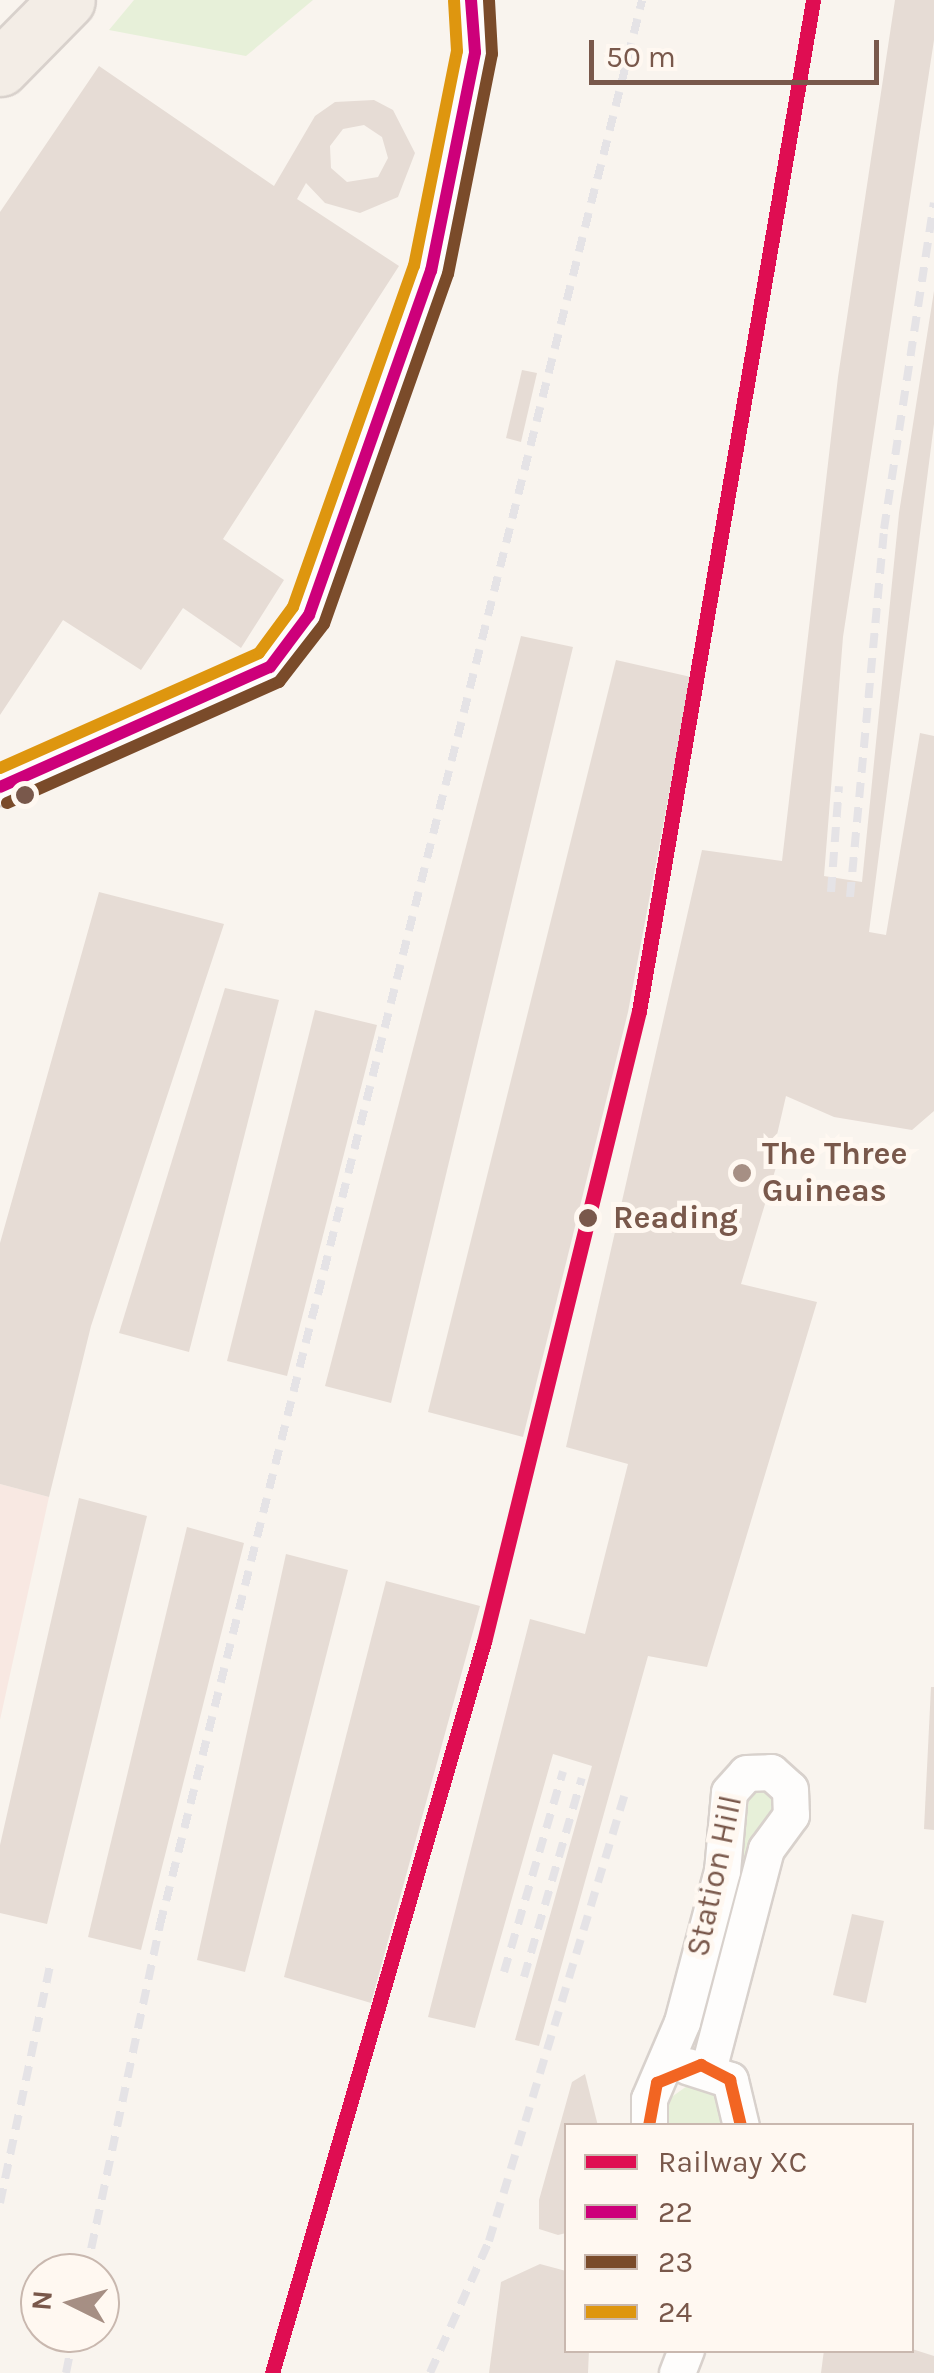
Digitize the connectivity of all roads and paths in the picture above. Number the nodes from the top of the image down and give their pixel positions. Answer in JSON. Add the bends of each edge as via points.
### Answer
{"nodes":[{"id":1,"x":67,"y":0,"type":"edge"},
{"id":2,"x":471,"y":0,"type":"edge"},
{"id":3,"x":0,"y":68,"type":"edge"},
{"id":4,"x":0,"y":788,"type":"edge"},
{"id":5,"x":709,"y":2067,"type":"junction"},
{"id":6,"x":657,"y":2084,"type":"junction"},
{"id":7,"x":650,"y":2123,"type":"edge"},
{"id":8,"x":741,"y":2123,"type":"edge"}],
"edges":[{"from":1,"to":3,"type":"main road"},
{"from":2,"to":4,"type":"street","via":[[475,52],[431,270],[308,615],[270,668]]},
{"from":5,"to":6,"type":"street","via":[[684,2066]]},
{"from":5,"to":6,"type":"street","name":"Station Hill","via":[[766,1849],[791,1815],[790,1789],[771,1772],[746,1773],[729,1792],[722,1871]]},
{"from":5,"to":8,"type":"street","via":[[739,2094]]},
{"from":6,"to":7,"type":"street","name":"Station Hill"}]}
